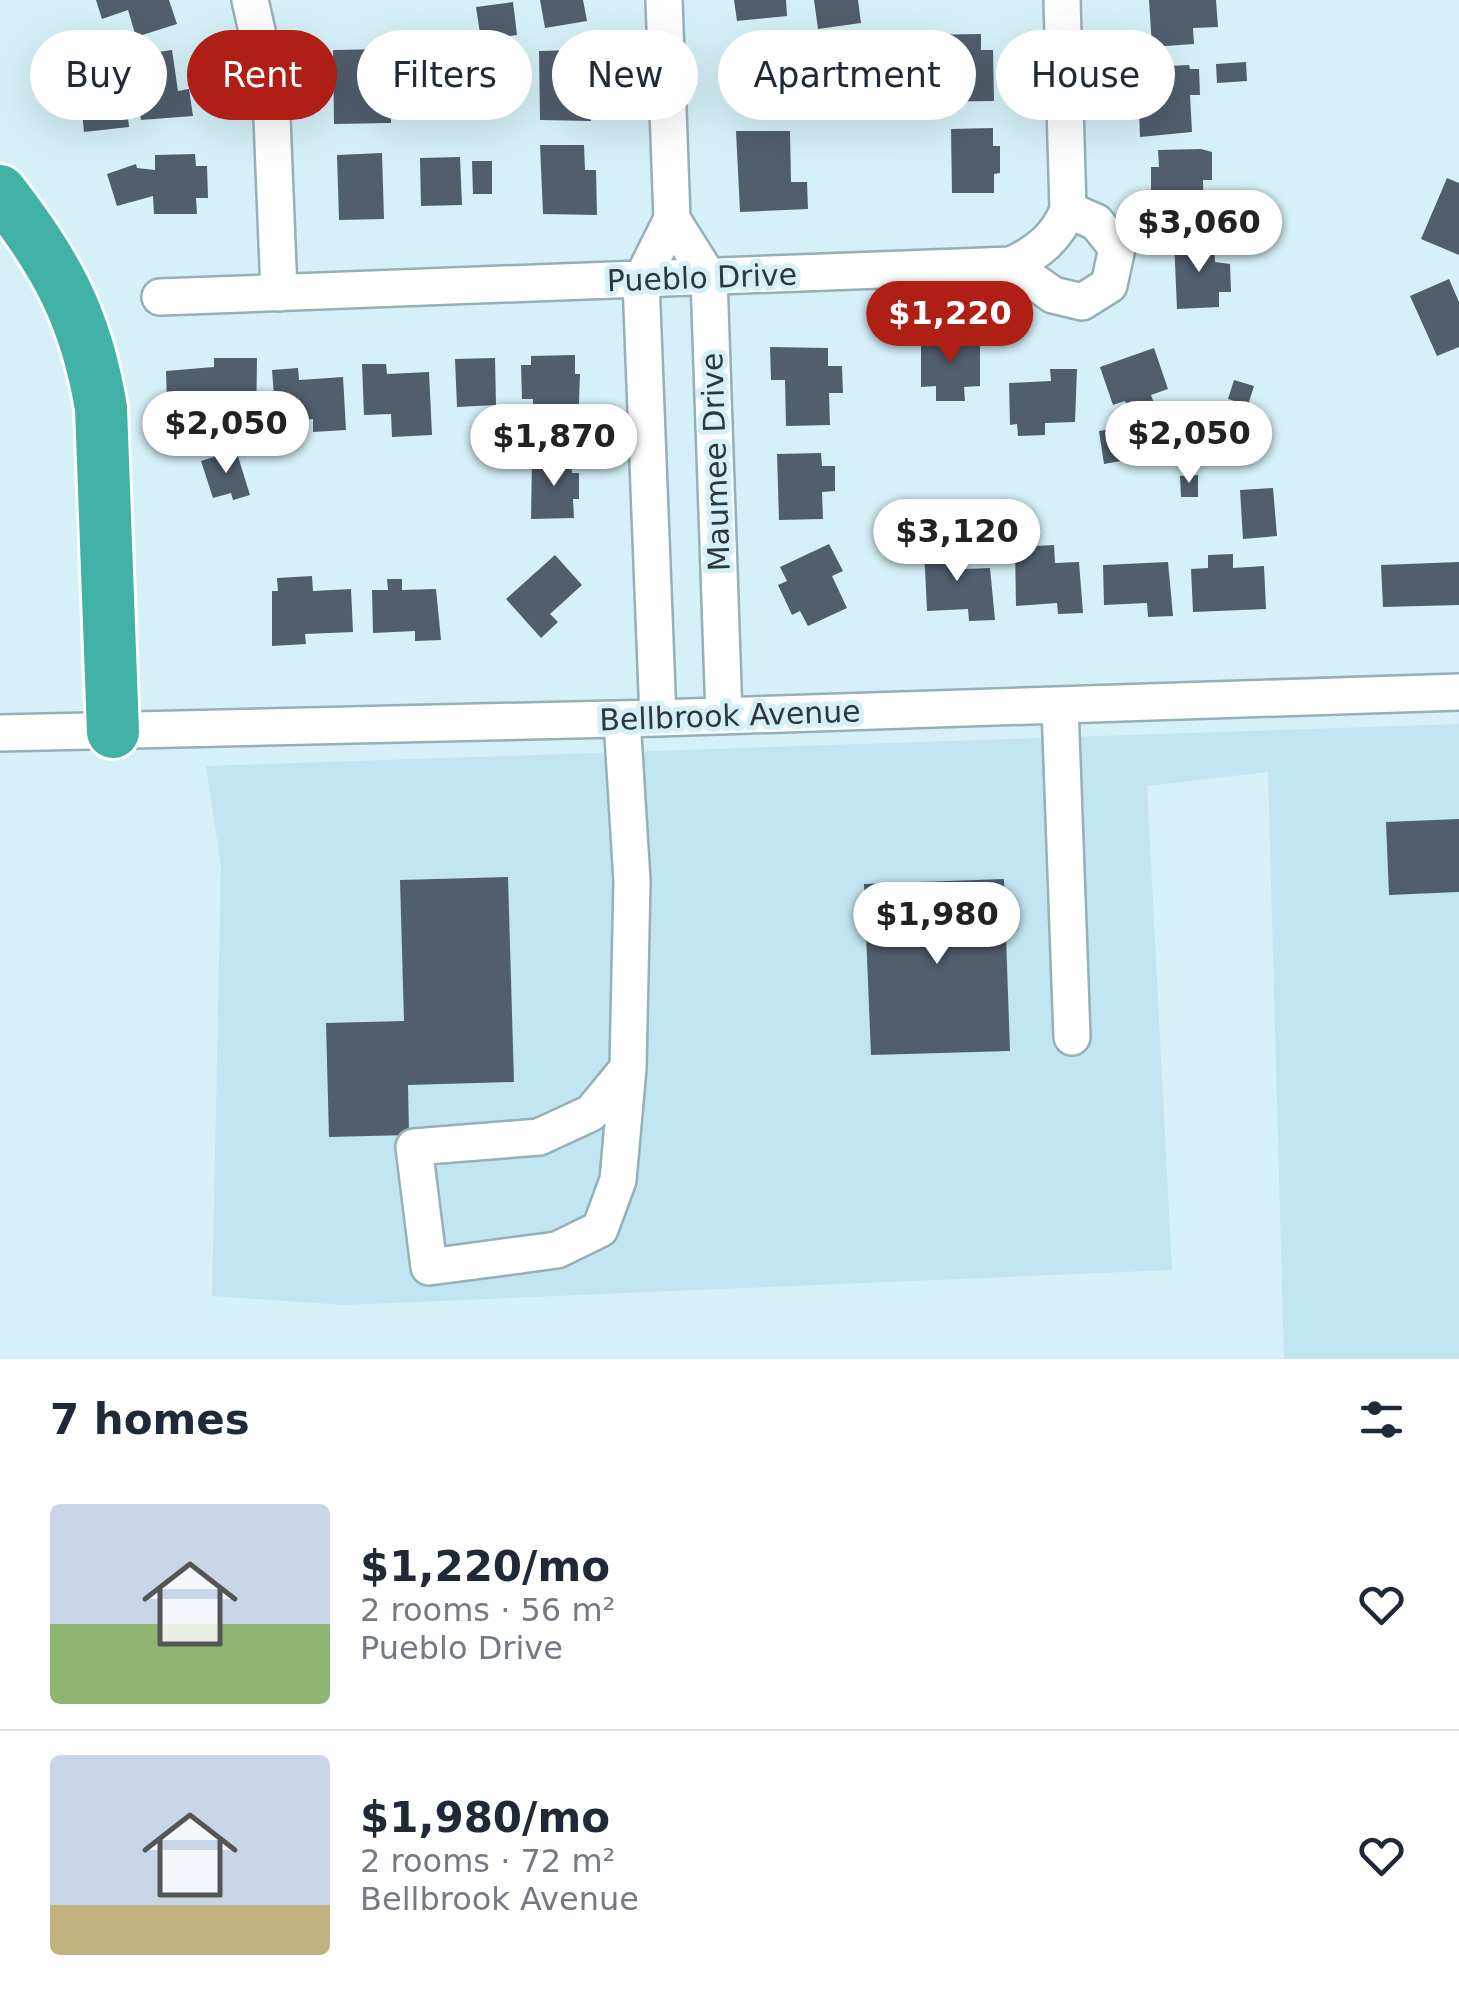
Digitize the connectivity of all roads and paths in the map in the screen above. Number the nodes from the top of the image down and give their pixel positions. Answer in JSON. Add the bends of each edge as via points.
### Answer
{"nodes":[{"id":1,"x":250,"y":0,"type":"edge"},
{"id":2,"x":664,"y":0,"type":"edge"},
{"id":3,"x":1062,"y":0,"type":"edge"},
{"id":4,"x":0,"y":191,"type":"edge"},
{"id":5,"x":1068,"y":210,"type":"junction"},
{"id":6,"x":672,"y":219,"type":"junction"},
{"id":7,"x":0,"y":236,"type":"edge"},
{"id":8,"x":1011,"y":265,"type":"junction"},
{"id":9,"x":709,"y":278,"type":"junction"},
{"id":10,"x":641,"y":281,"type":"junction"},
{"id":11,"x":279,"y":293,"type":"junction"},
{"id":12,"x":160,"y":297,"type":"dead end"},
{"id":13,"x":1459,"y":692,"type":"edge"},
{"id":14,"x":1060,"y":706,"type":"junction"},
{"id":15,"x":724,"y":716,"type":"junction"},
{"id":16,"x":658,"y":718,"type":"junction"},
{"id":17,"x":622,"y":719,"type":"junction"},
{"id":18,"x":99,"y":732,"type":"junction"},
{"id":19,"x":0,"y":733,"type":"edge"},
{"id":20,"x":1072,"y":1037,"type":"dead end"},
{"id":21,"x":628,"y":1068,"type":"junction"}],
"edges":[{"from":1,"to":11,"type":"street","via":[[271,93]]},
{"from":2,"to":6,"type":"street"},
{"from":3,"to":5,"type":"street"},
{"from":4,"to":18,"type":"highway","via":[[64,281],[94,362],[101,408]]},
{"from":5,"to":8,"type":"street","via":[[1044,245]]},
{"from":5,"to":8,"type":"street","via":[[1096,222],[1117,248],[1109,285],[1082,302],[1053,295]]},
{"from":6,"to":9,"type":"street"},
{"from":6,"to":10,"type":"street"},
{"from":7,"to":18,"type":"highway","via":[[44,308],[64,366]]},
{"from":8,"to":9,"type":"street","name":"Pueblo Drive"},
{"from":9,"to":10,"type":"street","name":"Pueblo Drive"},
{"from":9,"to":15,"type":"street","name":"Maumee Drive"},
{"from":10,"to":11,"type":"street","name":"Pueblo Drive"},
{"from":10,"to":16,"type":"street"},
{"from":11,"to":12,"type":"street","name":"Pueblo Drive"},
{"from":13,"to":14,"type":"street","name":"Bellbrook Avenue"},
{"from":14,"to":15,"type":"street","name":"Bellbrook Avenue"},
{"from":14,"to":20,"type":"street"},
{"from":15,"to":16,"type":"street","name":"Bellbrook Avenue"},
{"from":16,"to":17,"type":"street","name":"Bellbrook Avenue"},
{"from":17,"to":18,"type":"street","name":"Bellbrook Avenue"},
{"from":17,"to":21,"type":"street","via":[[632,881]]},
{"from":18,"to":19,"type":"street","name":"Bellbrook Avenue"},
{"from":21,"to":21,"type":"street","via":[[618,1180],[600,1229],[558,1250],[429,1267],[414,1147],[540,1137],[592,1113]]}]}
